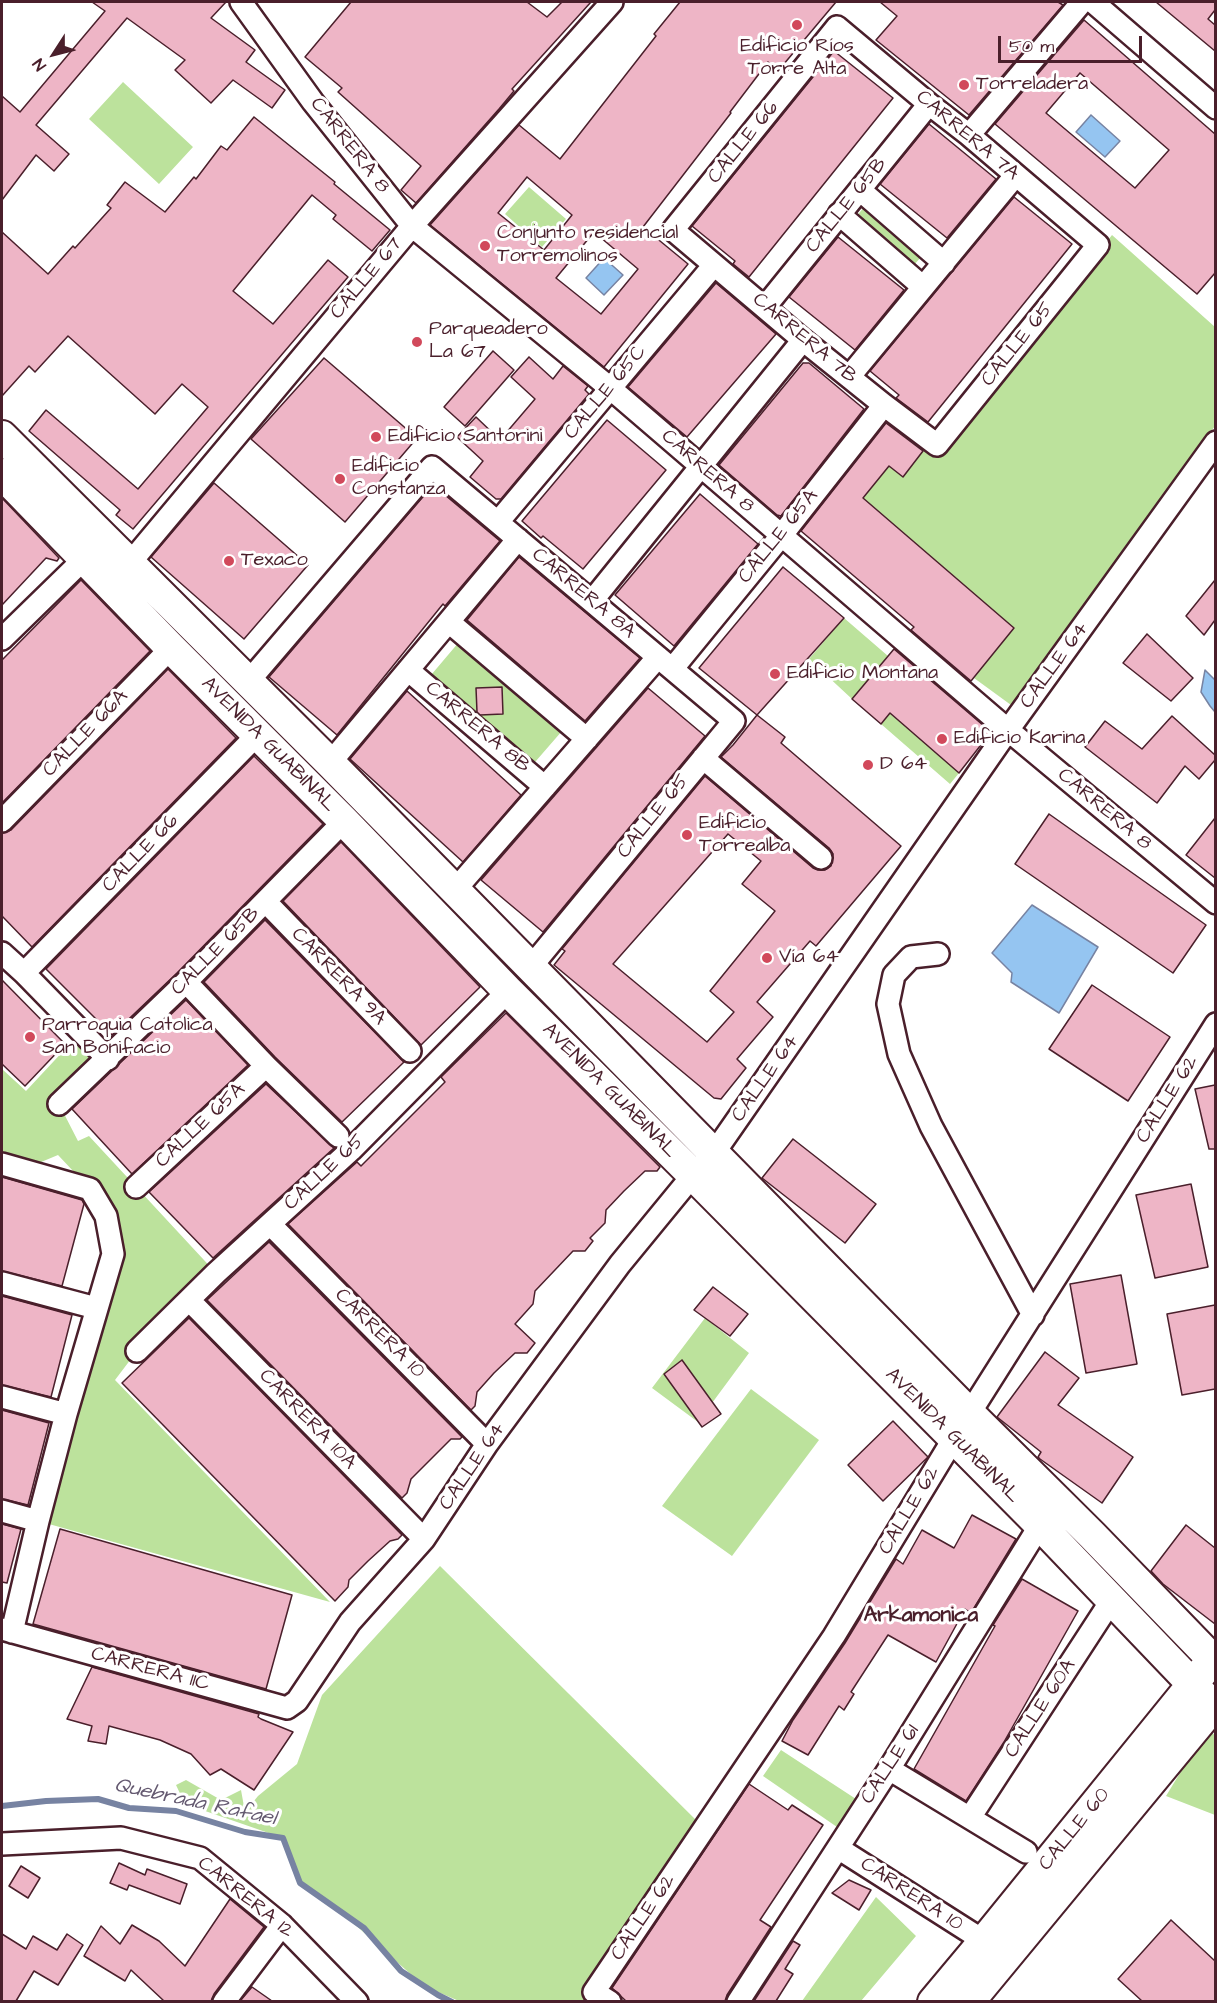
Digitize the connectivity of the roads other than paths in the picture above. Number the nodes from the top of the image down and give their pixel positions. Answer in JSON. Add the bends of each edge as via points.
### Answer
{"nodes":[{"id":1,"x":241,"y":2,"type":"edge"},
{"id":2,"x":612,"y":2,"type":"edge"},
{"id":3,"x":1082,"y":2,"type":"edge"},
{"id":4,"x":1093,"y":2,"type":"edge"},
{"id":5,"x":837,"y":27,"type":"joint"},
{"id":6,"x":929,"y":104,"type":"junction"},
{"id":7,"x":1215,"y":108,"type":"edge"},
{"id":8,"x":969,"y":135,"type":"junction"},
{"id":9,"x":1015,"y":176,"type":"junction"},
{"id":10,"x":860,"y":190,"type":"junction"},
{"id":11,"x":839,"y":214,"type":"junction"},
{"id":12,"x":412,"y":226,"type":"junction"},
{"id":13,"x":674,"y":230,"type":"joint"},
{"id":14,"x":1098,"y":245,"type":"joint"},
{"id":15,"x":944,"y":263,"type":"junction"},
{"id":16,"x":714,"y":265,"type":"junction"},
{"id":17,"x":923,"y":287,"type":"junction"},
{"id":18,"x":765,"y":307,"type":"junction"},
{"id":19,"x":803,"y":340,"type":"junction"},
{"id":20,"x":849,"y":377,"type":"junction"},
{"id":21,"x":610,"y":388,"type":"junction"},
{"id":22,"x":884,"y":405,"type":"junction"},
{"id":23,"x":2,"y":436,"type":"edge"},
{"id":24,"x":1215,"y":442,"type":"edge"},
{"id":25,"x":938,"y":445,"type":"joint"},
{"id":26,"x":700,"y":466,"type":"junction"},
{"id":27,"x":2,"y":474,"type":"edge"},
{"id":28,"x":498,"y":522,"type":"junction"},
{"id":29,"x":781,"y":536,"type":"junction"},
{"id":30,"x":518,"y":539,"type":"junction"},
{"id":31,"x":84,"y":558,"type":"junction"},
{"id":32,"x":130,"y":563,"type":"junction"},
{"id":33,"x":592,"y":602,"type":"junction"},
{"id":34,"x":448,"y":622,"type":"junction"},
{"id":35,"x":2,"y":639,"type":"edge"},
{"id":36,"x":171,"y":648,"type":"junction"},
{"id":37,"x":666,"y":663,"type":"junction"},
{"id":38,"x":408,"y":670,"type":"junction"},
{"id":39,"x":248,"y":682,"type":"junction"},
{"id":40,"x":734,"y":721,"type":"joint"},
{"id":41,"x":1008,"y":730,"type":"junction"},
{"id":42,"x":257,"y":735,"type":"junction"},
{"id":43,"x":587,"y":739,"type":"junction"},
{"id":44,"x":703,"y":758,"type":"junction"},
{"id":45,"x":330,"y":763,"type":"junction"},
{"id":46,"x":545,"y":787,"type":"junction"},
{"id":47,"x":2,"y":820,"type":"edge"},
{"id":48,"x":344,"y":821,"type":"junction"},
{"id":49,"x":821,"y":858,"type":"dead end"},
{"id":50,"x":454,"y":891,"type":"junction"},
{"id":51,"x":266,"y":902,"type":"junction"},
{"id":52,"x":1215,"y":903,"type":"edge"},
{"id":53,"x":2,"y":952,"type":"edge"},
{"id":54,"x":938,"y":954,"type":"dead end"},
{"id":55,"x":530,"y":968,"type":"junction"},
{"id":56,"x":24,"y":973,"type":"junction"},
{"id":57,"x":186,"y":982,"type":"junction"},
{"id":58,"x":508,"y":991,"type":"junction"},
{"id":59,"x":1215,"y":1024,"type":"edge"},
{"id":60,"x":410,"y":1051,"type":"dead end"},
{"id":61,"x":108,"y":1059,"type":"junction"},
{"id":62,"x":266,"y":1066,"type":"junction"},
{"id":63,"x":59,"y":1104,"type":"dead end"},
{"id":64,"x":338,"y":1136,"type":"dead end"},
{"id":65,"x":714,"y":1153,"type":"junction"},
{"id":66,"x":2,"y":1164,"type":"edge"},
{"id":67,"x":693,"y":1175,"type":"junction"},
{"id":68,"x":136,"y":1187,"type":"dead end"},
{"id":69,"x":270,"y":1224,"type":"junction"},
{"id":70,"x":2,"y":1283,"type":"edge"},
{"id":71,"x":189,"y":1300,"type":"junction"},
{"id":72,"x":96,"y":1308,"type":"junction"},
{"id":73,"x":1033,"y":1315,"type":"junction"},
{"id":74,"x":137,"y":1351,"type":"dead end"},
{"id":75,"x":2,"y":1397,"type":"edge"},
{"id":76,"x":66,"y":1414,"type":"junction"},
{"id":77,"x":962,"y":1426,"type":"junction"},
{"id":78,"x":487,"y":1444,"type":"junction"},
{"id":79,"x":2,"y":1511,"type":"edge"},
{"id":80,"x":38,"y":1521,"type":"junction"},
{"id":81,"x":1040,"y":1525,"type":"junction"},
{"id":82,"x":424,"y":1539,"type":"junction"},
{"id":83,"x":1111,"y":1601,"type":"junction"},
{"id":84,"x":7,"y":1631,"type":"edge"},
{"id":85,"x":1214,"y":1660,"type":"edge"},
{"id":86,"x":1192,"y":1685,"type":"junction"},
{"id":87,"x":297,"y":1701,"type":"joint"},
{"id":88,"x":1215,"y":1706,"type":"edge"},
{"id":89,"x":889,"y":1769,"type":"junction"},
{"id":90,"x":971,"y":1816,"type":"junction"},
{"id":91,"x":2,"y":1844,"type":"edge"},
{"id":92,"x":838,"y":1848,"type":"junction"},
{"id":93,"x":1026,"y":1852,"type":"dead end"},
{"id":94,"x":282,"y":1924,"type":"junction"},
{"id":95,"x":984,"y":1941,"type":"junction"},
{"id":96,"x":602,"y":1997,"type":"edge"},
{"id":97,"x":224,"y":2001,"type":"edge"},
{"id":98,"x":357,"y":2001,"type":"edge"},
{"id":99,"x":738,"y":2001,"type":"edge"},
{"id":100,"x":933,"y":2001,"type":"edge"},
{"id":101,"x":969,"y":2001,"type":"edge"}],
"edges":[{"from":1,"to":12,"type":"street","name":"CARRERA 8","via":[[313,102]]},
{"from":2,"to":12,"type":"street","name":"CALLE 67"},
{"from":3,"to":8,"type":"street"},
{"from":4,"to":7,"type":"street"},
{"from":5,"to":6,"type":"street","name":"CARRERA 7A"},
{"from":5,"to":13,"type":"street","name":"CALLE 66"},
{"from":6,"to":8,"type":"street","name":"CARRERA 7A"},
{"from":6,"to":10,"type":"street","name":"CALLE 65B"},
{"from":8,"to":9,"type":"street","name":"CARRERA 7A"},
{"from":9,"to":14,"type":"street","name":"CARRERA 7A"},
{"from":9,"to":15,"type":"street"},
{"from":10,"to":11,"type":"street","name":"CALLE 65B"},
{"from":10,"to":15,"type":"street"},
{"from":11,"to":17,"type":"street"},
{"from":11,"to":18,"type":"street","name":"CALLE 65B"},
{"from":12,"to":21,"type":"street","name":"CARRERA 8"},
{"from":12,"to":32,"type":"street","name":"CALLE 67"},
{"from":13,"to":16,"type":"street","name":"CARRERA 7B"},
{"from":14,"to":25,"type":"street","name":"CALLE 65"},
{"from":15,"to":17,"type":"street"},
{"from":16,"to":18,"type":"street","name":"CARRERA 7B"},
{"from":16,"to":21,"type":"street","name":"CALLE 65C"},
{"from":17,"to":20,"type":"street"},
{"from":18,"to":19,"type":"street","name":"CARRERA 7B"},
{"from":19,"to":20,"type":"street","name":"CARRERA 7B"},
{"from":19,"to":26,"type":"street"},
{"from":20,"to":22,"type":"street","name":"CARRERA 7B"},
{"from":21,"to":26,"type":"street","name":"CARRERA 8"},
{"from":21,"to":28,"type":"street","name":"CALLE 65C"},
{"from":22,"to":25,"type":"street","name":"CARRERA 7B"},
{"from":22,"to":29,"type":"street","name":"CALLE 65A"},
{"from":23,"to":32,"type":"main road","name":"AVENIDA GUABINAL"},
{"from":24,"to":41,"type":"street","name":"CALLE 64"},
{"from":26,"to":29,"type":"street","name":"CARRERA 8"},
{"from":26,"to":33,"type":"street"},
{"from":27,"to":31,"type":"main road","name":"AVENIDA GUABINAL"},
{"from":28,"to":30,"type":"street","name":"CARRERA 8A"},
{"from":28,"to":39,"type":"street","name":"CARRERA 8A","via":[[432,467]]},
{"from":29,"to":37,"type":"street","name":"CALLE 65A"},
{"from":29,"to":41,"type":"street","name":"CARRERA 8"},
{"from":30,"to":33,"type":"street","name":"CARRERA 8A"},
{"from":30,"to":34,"type":"street"},
{"from":31,"to":35,"type":"street"},
{"from":31,"to":36,"type":"main road","name":"AVENIDA GUABINAL"},
{"from":32,"to":39,"type":"main road","name":"AVENIDA GUABINAL"},
{"from":33,"to":37,"type":"street","name":"CARRERA 8A"},
{"from":34,"to":38,"type":"street"},
{"from":34,"to":43,"type":"street"},
{"from":36,"to":42,"type":"main road","name":"AVENIDA GUABINAL"},
{"from":36,"to":47,"type":"street","name":"CALLE 66A"},
{"from":37,"to":40,"type":"street","name":"CARRERA 8A"},
{"from":37,"to":43,"type":"street","name":"CALLE 65A"},
{"from":38,"to":45,"type":"street"},
{"from":38,"to":46,"type":"street","name":"CARRERA 8B"},
{"from":39,"to":45,"type":"main road","name":"AVENIDA GUABINAL"},
{"from":40,"to":44,"type":"street","name":"CALLE 65"},
{"from":41,"to":52,"type":"street","name":"CARRERA 8"},
{"from":41,"to":65,"type":"street","name":"CALLE 64"},
{"from":42,"to":48,"type":"main road","name":"AVENIDA GUABINAL"},
{"from":42,"to":56,"type":"street","name":"CALLE 66"},
{"from":43,"to":46,"type":"street","name":"CALLE 65A"},
{"from":44,"to":49,"type":"street"},
{"from":44,"to":55,"type":"street","name":"CALLE 65"},
{"from":45,"to":50,"type":"main road","name":"AVENIDA GUABINAL"},
{"from":46,"to":50,"type":"street","name":"CALLE 65A"},
{"from":48,"to":51,"type":"street","name":"CALLE 65B"},
{"from":48,"to":58,"type":"main road","name":"AVENIDA GUABINAL"},
{"from":50,"to":55,"type":"main road","name":"AVENIDA GUABINAL"},
{"from":51,"to":57,"type":"street","name":"CALLE 65B"},
{"from":51,"to":60,"type":"street","name":"CARRERA 9A"},
{"from":53,"to":56,"type":"street"},
{"from":54,"to":73,"type":"street","via":[[911,957],[894,975],[888,1004],[899,1054],[931,1126]]},
{"from":55,"to":65,"type":"main road","name":"AVENIDA GUABINAL"},
{"from":56,"to":61,"type":"street"},
{"from":57,"to":61,"type":"street","name":"CALLE 65B"},
{"from":57,"to":62,"type":"street"},
{"from":58,"to":67,"type":"main road","name":"AVENIDA GUABINAL"},
{"from":58,"to":69,"type":"street","name":"CALLE 65","via":[[351,1149]]},
{"from":59,"to":73,"type":"street","name":"CALLE 62"},
{"from":61,"to":63,"type":"street","name":"CALLE 65B"},
{"from":62,"to":64,"type":"street"},
{"from":62,"to":68,"type":"street","name":"CALLE 65A"},
{"from":65,"to":67,"type":"street","name":"CALLE 64"},
{"from":65,"to":77,"type":"main road","name":"AVENIDA GUABINAL"},
{"from":66,"to":72,"type":"street","via":[[90,1189],[106,1216],[113,1254]]},
{"from":67,"to":77,"type":"main road","name":"AVENIDA GUABINAL"},
{"from":67,"to":78,"type":"street","name":"CALLE 64","via":[[620,1264]]},
{"from":69,"to":71,"type":"street","name":"CALLE 65"},
{"from":69,"to":78,"type":"street","name":"CARRERA 10"},
{"from":70,"to":72,"type":"street"},
{"from":71,"to":74,"type":"street","name":"CALLE 65"},
{"from":71,"to":82,"type":"street","name":"CARRERA 10A"},
{"from":72,"to":76,"type":"street"},
{"from":73,"to":77,"type":"street","name":"CALLE 62"},
{"from":75,"to":76,"type":"street"},
{"from":76,"to":80,"type":"street"},
{"from":77,"to":81,"type":"main road","name":"AVENIDA GUABINAL"},
{"from":77,"to":85,"type":"main road","name":"AVENIDA GUABINAL","via":[[1100,1543]]},
{"from":77,"to":96,"type":"street","name":"CALLE 62","via":[[834,1636]]},
{"from":78,"to":82,"type":"street","name":"CALLE 64"},
{"from":79,"to":80,"type":"street"},
{"from":80,"to":84,"type":"street"},
{"from":81,"to":83,"type":"main road","name":"AVENIDA GUABINAL"},
{"from":81,"to":89,"type":"street","name":"CALLE 61"},
{"from":82,"to":87,"type":"street","name":"CALLE 64","via":[[350,1622]]},
{"from":83,"to":86,"type":"main road","name":"AVENIDA GUABINAL"},
{"from":83,"to":90,"type":"street","name":"CALLE 60A"},
{"from":84,"to":87,"type":"street","name":"CARRERA 11C","via":[[287,1708]]},
{"from":85,"to":86,"type":"main road","name":"CALLE 60"},
{"from":86,"to":88,"type":"main road","name":"AVENIDA GUABINAL"},
{"from":86,"to":95,"type":"main road","name":"CALLE 60"},
{"from":88,"to":101,"type":"main road","name":"CALLE 60"},
{"from":89,"to":90,"type":"street"},
{"from":89,"to":92,"type":"street","name":"CALLE 61"},
{"from":90,"to":93,"type":"street"},
{"from":91,"to":94,"type":"street","name":"CARRERA 12","via":[[121,1838],[200,1858]]},
{"from":92,"to":95,"type":"street","name":"CARRERA 10"},
{"from":92,"to":99,"type":"street","name":"CALLE 61"},
{"from":94,"to":97,"type":"street"},
{"from":94,"to":98,"type":"street","name":"CARRERA 12"},
{"from":95,"to":100,"type":"main road","name":"CALLE 60"}]}
